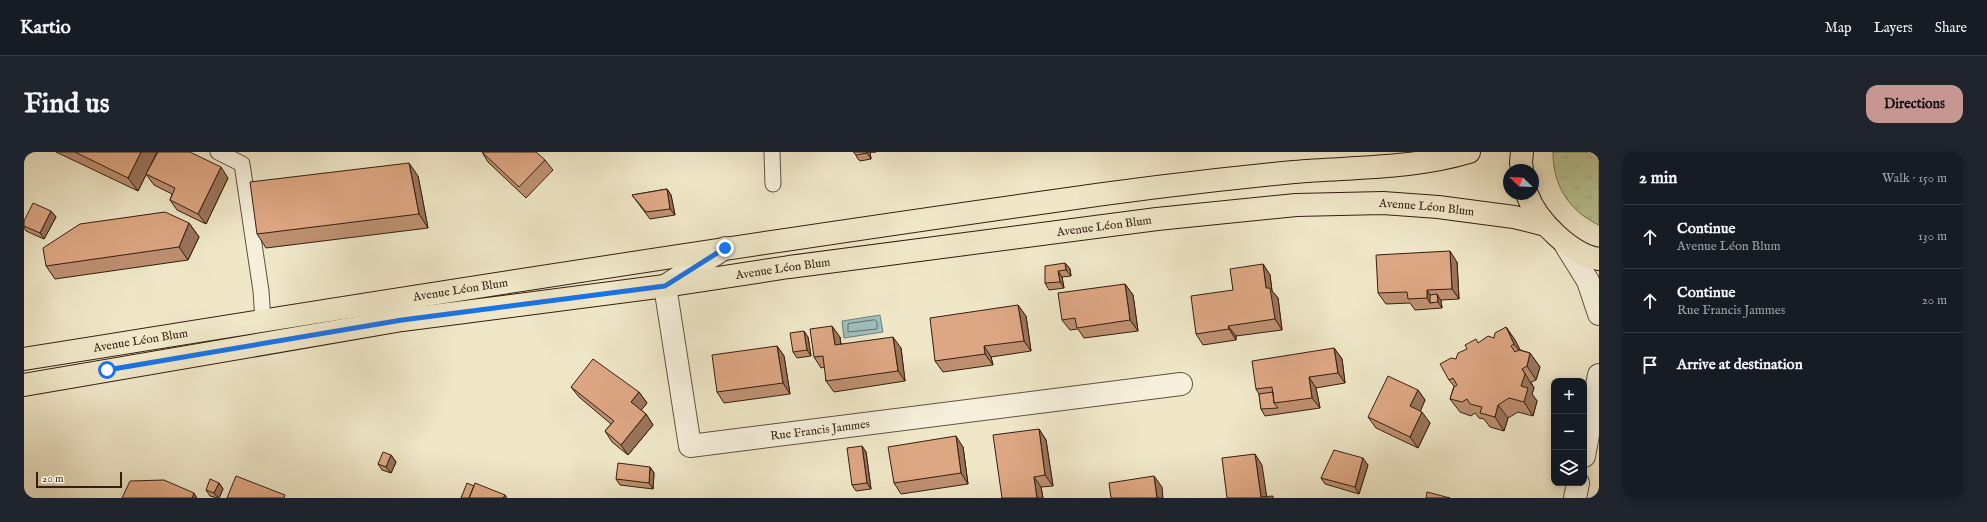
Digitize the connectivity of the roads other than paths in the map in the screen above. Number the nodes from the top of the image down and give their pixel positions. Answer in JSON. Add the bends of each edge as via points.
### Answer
{"nodes":[{"id":1,"x":218,"y":152,"type":"edge"},
{"id":2,"x":772,"y":152,"type":"edge"},
{"id":3,"x":1469,"y":152,"type":"edge"},
{"id":4,"x":1522,"y":152,"type":"edge"},
{"id":5,"x":1521,"y":164,"type":"edge"},
{"id":6,"x":773,"y":184,"type":"dead end"},
{"id":7,"x":1531,"y":200,"type":"edge"},
{"id":8,"x":1546,"y":225,"type":"junction"},
{"id":9,"x":1566,"y":244,"type":"junction"},
{"id":10,"x":725,"y":248,"type":"junction"},
{"id":11,"x":1599,"y":258,"type":"edge"},
{"id":12,"x":665,"y":286,"type":"junction"},
{"id":13,"x":1599,"y":314,"type":"edge"},
{"id":14,"x":263,"y":321,"type":"junction"},
{"id":15,"x":24,"y":359,"type":"edge"},
{"id":16,"x":1599,"y":375,"type":"edge"},
{"id":17,"x":1181,"y":384,"type":"dead end"},
{"id":18,"x":24,"y":385,"type":"edge"},
{"id":19,"x":1585,"y":450,"type":"edge"},
{"id":20,"x":1577,"y":486,"type":"edge"},
{"id":21,"x":1574,"y":498,"type":"edge"}],
"edges":[{"from":1,"to":14,"type":"lane","via":[[242,164]]},
{"from":2,"to":6,"type":"lane"},
{"from":3,"to":10,"type":"main road","name":"Avenue Léon Blum","via":[[1445,159],[1394,166],[1296,172],[1142,188]]},
{"from":4,"to":5,"type":"main road"},
{"from":7,"to":8,"type":"main road"},
{"from":8,"to":9,"type":"main road"},
{"from":8,"to":12,"type":"main road","name":"Avenue Léon Blum","via":[[1514,217],[1438,207],[1383,203],[1296,205],[1157,218]]},
{"from":9,"to":11,"type":"main road"},
{"from":9,"to":13,"type":"street","via":[[1588,281]]},
{"from":10,"to":12,"type":"street"},
{"from":10,"to":14,"type":"main road","name":"Avenue Léon Blum"},
{"from":12,"to":17,"type":"street","name":"Rue Francis Jammes","via":[[690,446]]},
{"from":12,"to":18,"type":"main road","name":"Avenue Léon Blum","via":[[402,320]]},
{"from":14,"to":15,"type":"main road","name":"Avenue Léon Blum"},
{"from":16,"to":19,"type":"street"},
{"from":20,"to":21,"type":"street"}]}
